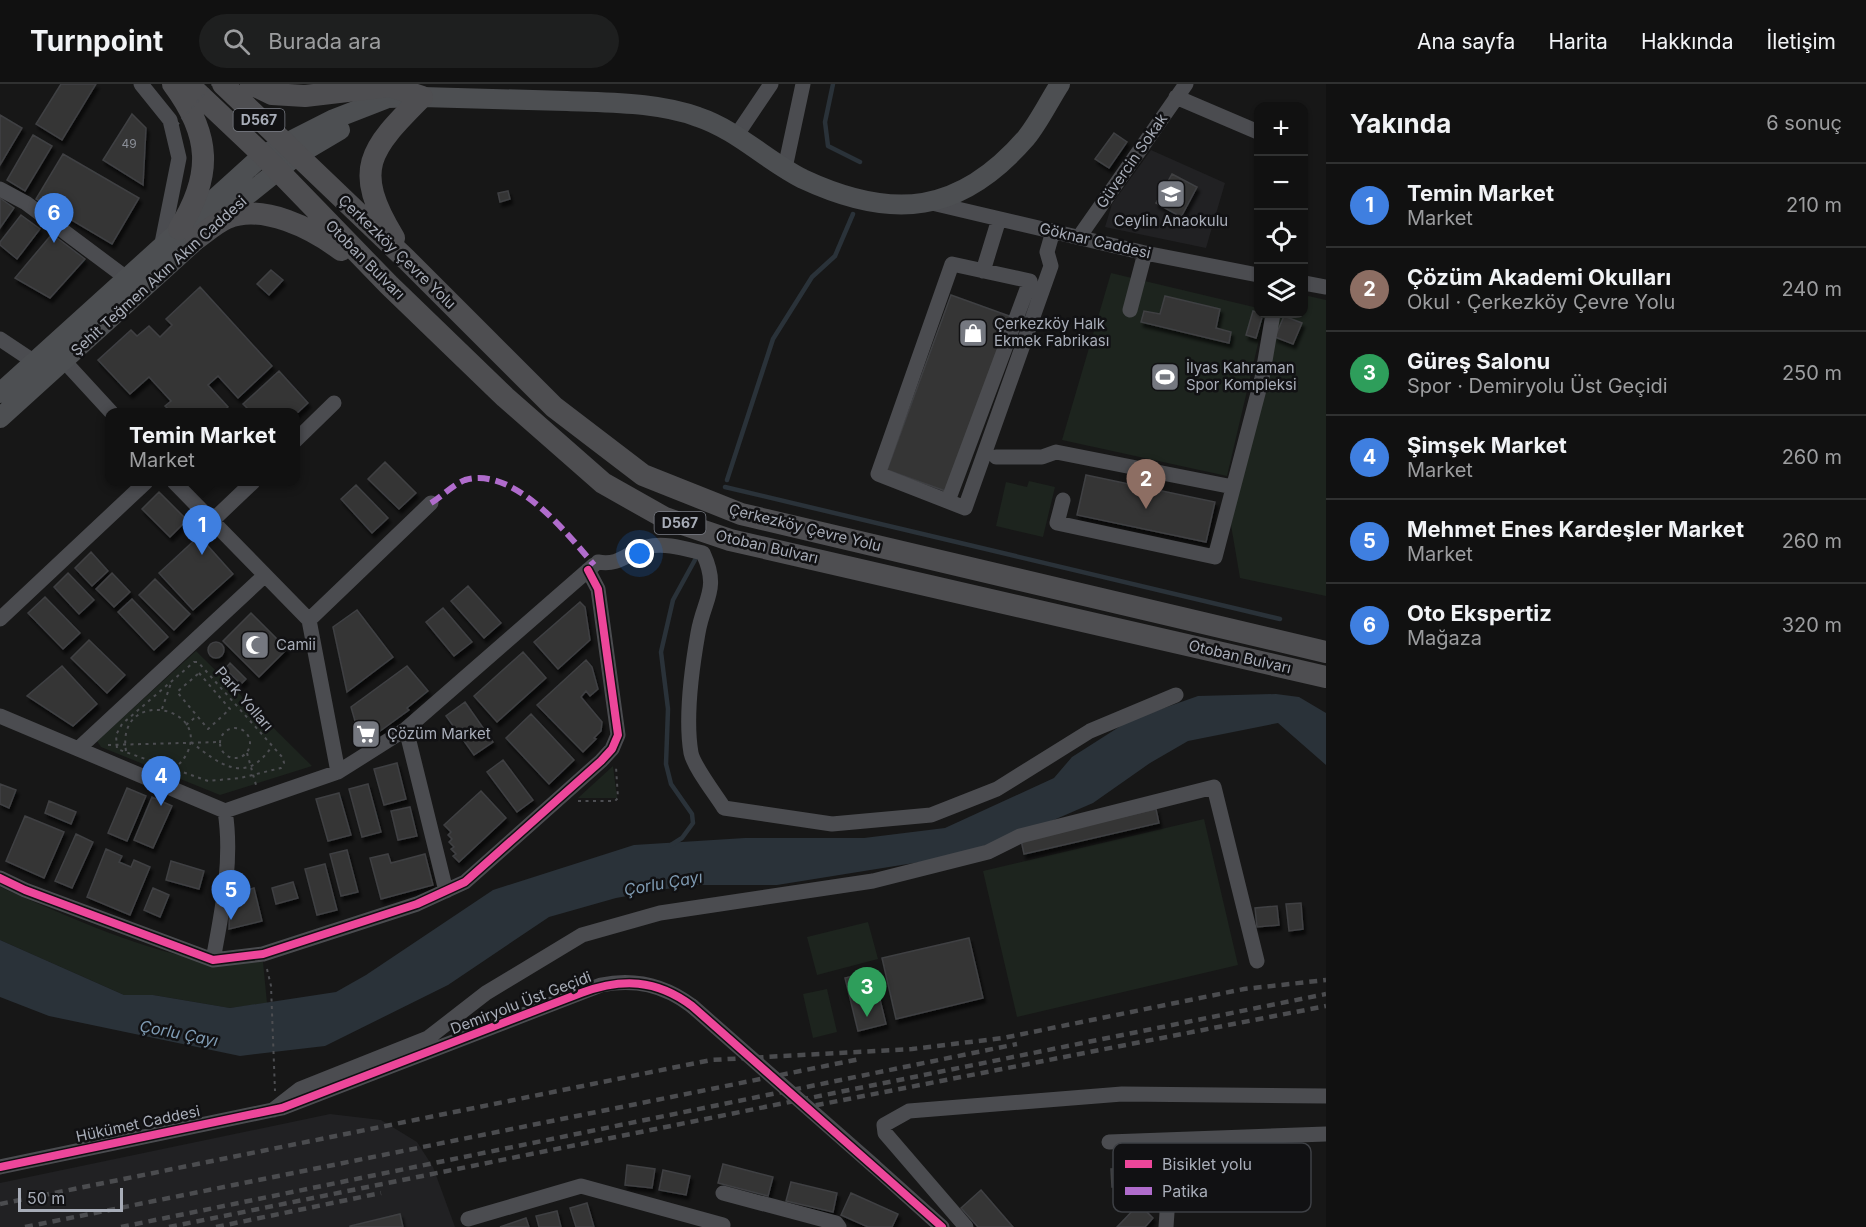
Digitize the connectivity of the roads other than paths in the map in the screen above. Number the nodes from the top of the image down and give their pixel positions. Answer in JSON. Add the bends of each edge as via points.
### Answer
{"nodes":[{"id":1,"x":141,"y":84,"type":"edge"},
{"id":2,"x":172,"y":84,"type":"edge"},
{"id":3,"x":188,"y":84,"type":"edge"},
{"id":4,"x":223,"y":84,"type":"edge"},
{"id":5,"x":251,"y":84,"type":"edge"},
{"id":6,"x":771,"y":84,"type":"edge"},
{"id":7,"x":803,"y":84,"type":"edge"},
{"id":8,"x":1060,"y":84,"type":"edge"},
{"id":9,"x":1186,"y":84,"type":"edge"},
{"id":10,"x":422,"y":90,"type":"edge"},
{"id":11,"x":451,"y":91,"type":"edge"},
{"id":12,"x":1176,"y":98,"type":"junction"},
{"id":13,"x":1254,"y":130,"type":"edge"},
{"id":14,"x":736,"y":136,"type":"junction"},
{"id":15,"x":290,"y":150,"type":"junction"},
{"id":16,"x":270,"y":163,"type":"junction"},
{"id":17,"x":785,"y":168,"type":"junction"},
{"id":18,"x":0,"y":189,"type":"edge"},
{"id":19,"x":932,"y":203,"type":"junction"},
{"id":20,"x":999,"y":219,"type":"junction"},
{"id":21,"x":1053,"y":231,"type":"junction"},
{"id":22,"x":187,"y":233,"type":"junction"},
{"id":23,"x":1079,"y":237,"type":"junction"},
{"id":24,"x":162,"y":243,"type":"junction"},
{"id":25,"x":1145,"y":253,"type":"junction"},
{"id":26,"x":407,"y":260,"type":"junction"},
{"id":27,"x":983,"y":271,"type":"junction"},
{"id":28,"x":1254,"y":274,"type":"edge"},
{"id":29,"x":125,"y":278,"type":"junction"},
{"id":30,"x":389,"y":285,"type":"junction"},
{"id":31,"x":1308,"y":285,"type":"edge"},
{"id":32,"x":1326,"y":287,"type":"edge"},
{"id":33,"x":1130,"y":310,"type":"dead end"},
{"id":34,"x":1272,"y":318,"type":"edge"},
{"id":35,"x":0,"y":339,"type":"edge"},
{"id":36,"x":33,"y":361,"type":"junction"},
{"id":37,"x":65,"y":362,"type":"junction"},
{"id":38,"x":0,"y":393,"type":"edge"},
{"id":39,"x":334,"y":403,"type":"dead end"},
{"id":40,"x":107,"y":408,"type":"edge"},
{"id":41,"x":0,"y":418,"type":"edge"},
{"id":42,"x":300,"y":436,"type":"edge"},
{"id":43,"x":996,"y":457,"type":"dead end"},
{"id":44,"x":143,"y":486,"type":"edge"},
{"id":45,"x":178,"y":486,"type":"edge"},
{"id":46,"x":249,"y":486,"type":"edge"},
{"id":47,"x":1233,"y":487,"type":"junction"},
{"id":48,"x":1063,"y":500,"type":"dead end"},
{"id":49,"x":948,"y":501,"type":"junction"},
{"id":50,"x":431,"y":504,"type":"dead end"},
{"id":51,"x":212,"y":521,"type":"junction"},
{"id":52,"x":596,"y":564,"type":"junction"},
{"id":53,"x":264,"y":576,"type":"junction"},
{"id":54,"x":0,"y":619,"type":"edge"},
{"id":55,"x":309,"y":620,"type":"junction"},
{"id":56,"x":1326,"y":651,"type":"edge"},
{"id":57,"x":1326,"y":677,"type":"edge"},
{"id":58,"x":1176,"y":696,"type":"dead end"},
{"id":59,"x":1,"y":718,"type":"edge"},
{"id":60,"x":406,"y":729,"type":"junction"},
{"id":61,"x":78,"y":749,"type":"junction"},
{"id":62,"x":338,"y":772,"type":"junction"},
{"id":63,"x":225,"y":811,"type":"junction"},
{"id":64,"x":0,"y":878,"type":"edge"},
{"id":65,"x":446,"y":891,"type":"junction"},
{"id":66,"x":213,"y":960,"type":"junction"},
{"id":67,"x":1257,"y":961,"type":"dead end"},
{"id":68,"x":1326,"y":1096,"type":"edge"},
{"id":69,"x":277,"y":1104,"type":"junction"},
{"id":70,"x":1326,"y":1134,"type":"edge"},
{"id":71,"x":1109,"y":1142,"type":"dead end"},
{"id":72,"x":0,"y":1167,"type":"edge"},
{"id":73,"x":723,"y":1193,"type":"dead end"},
{"id":74,"x":1167,"y":1212,"type":"edge"},
{"id":75,"x":468,"y":1217,"type":"edge"},
{"id":76,"x":723,"y":1225,"type":"dead end"},
{"id":77,"x":839,"y":1227,"type":"edge"},
{"id":78,"x":942,"y":1227,"type":"edge"},
{"id":79,"x":966,"y":1227,"type":"edge"},
{"id":80,"x":1166,"y":1227,"type":"edge"}],
"edges":[{"from":1,"to":24,"type":"street","via":[[170,120],[179,158]]},
{"from":2,"to":22,"type":"highway","via":[[198,126],[204,163],[202,185]]},
{"from":3,"to":16,"type":"highway","name":"Otoban Bulvarı","number":"D567"},
{"from":4,"to":15,"type":"highway","number":"D567"},
{"from":5,"to":10,"type":"highway","via":[[272,94],[305,96],[390,86]]},
{"from":6,"to":14,"type":"street"},
{"from":7,"to":17,"type":"street"},
{"from":8,"to":19,"type":"main road","via":[[1027,137],[979,183]]},
{"from":9,"to":12,"type":"street","name":"Güvercin Sokak"},
{"from":10,"to":11,"type":"main road"},
{"from":10,"to":15,"type":"main road","name":"Şehit Teğmen Akın Akın Caddesi"},
{"from":10,"to":26,"type":"highway","via":[[373,152],[370,182],[377,210]]},
{"from":11,"to":14,"type":"main road","via":[[630,104],[698,117]]},
{"from":12,"to":13,"type":"street"},
{"from":12,"to":23,"type":"street","name":"Güvercin Sokak"},
{"from":14,"to":17,"type":"main road"},
{"from":15,"to":16,"type":"main road","name":"Şehit Teğmen Akın Akın Caddesi"},
{"from":15,"to":26,"type":"highway","name":"Çerkezköy Çevre Yolu","number":"D567"},
{"from":16,"to":22,"type":"main road","name":"Şehit Teğmen Akın Akın Caddesi"},
{"from":16,"to":30,"type":"highway","name":"Otoban Bulvarı","number":"D567"},
{"from":17,"to":19,"type":"main road","via":[[802,178],[866,200],[892,205]]},
{"from":18,"to":29,"type":"street","via":[[26,203]]},
{"from":19,"to":20,"type":"street","name":"Göknar Caddesi"},
{"from":20,"to":21,"type":"street","name":"Göknar Caddesi"},
{"from":20,"to":27,"type":"street"},
{"from":21,"to":23,"type":"street","name":"Göknar Caddesi"},
{"from":21,"to":49,"type":"street","via":[[1047,252],[1051,266],[965,507]]},
{"from":22,"to":24,"type":"main road","name":"Şehit Teğmen Akın Akın Caddesi"},
{"from":22,"to":30,"type":"highway","via":[[229,217],[260,214],[298,223]]},
{"from":22,"to":37,"type":"main road","name":"Şehit Teğmen Akın Akın Caddesi"},
{"from":23,"to":25,"type":"street","name":"Göknar Caddesi"},
{"from":24,"to":29,"type":"main road","name":"Şehit Teğmen Akın Akın Caddesi"},
{"from":25,"to":28,"type":"street","name":"Göknar Caddesi"},
{"from":25,"to":33,"type":"street"},
{"from":26,"to":56,"type":"highway","name":"Çerkezköy Çevre Yolu","number":"D567","via":[[554,407],[643,475],[741,514]]},
{"from":27,"to":49,"type":"street","via":[[1030,281]]},
{"from":27,"to":49,"type":"street","via":[[952,264],[878,474]]},
{"from":29,"to":36,"type":"main road","name":"Şehit Teğmen Akın Akın Caddesi"},
{"from":30,"to":57,"type":"highway","name":"Otoban Bulvarı","number":"D567","via":[[505,397],[603,483],[665,518],[730,540]]},
{"from":31,"to":32,"type":"street"},
{"from":34,"to":47,"type":"street","via":[[1262,378]]},
{"from":35,"to":36,"type":"street"},
{"from":36,"to":38,"type":"main road","name":"Şehit Teğmen Akın Akın Caddesi"},
{"from":37,"to":40,"type":"street"},
{"from":37,"to":41,"type":"main road","name":"Şehit Teğmen Akın Akın Caddesi"},
{"from":39,"to":42,"type":"street"},
{"from":43,"to":47,"type":"street","via":[[1042,457],[1056,452]]},
{"from":44,"to":54,"type":"street"},
{"from":45,"to":51,"type":"street"},
{"from":46,"to":51,"type":"street"},
{"from":47,"to":48,"type":"street","via":[[1215,557],[1057,523]]},
{"from":50,"to":55,"type":"street"},
{"from":51,"to":53,"type":"street"},
{"from":52,"to":58,"type":"street","via":[[611,565],[647,547],[676,546],[704,553],[712,573],[690,686],[691,754],[724,808],[832,824],[931,814],[998,789],[1090,731]]},
{"from":52,"to":60,"type":"street"},
{"from":52,"to":65,"type":"street","via":[[618,735],[612,749],[465,882]]},
{"from":53,"to":55,"type":"street"},
{"from":53,"to":61,"type":"street"},
{"from":55,"to":62,"type":"street"},
{"from":59,"to":61,"type":"street"},
{"from":60,"to":62,"type":"street"},
{"from":60,"to":65,"type":"street"},
{"from":61,"to":63,"type":"street"},
{"from":62,"to":63,"type":"street"},
{"from":63,"to":66,"type":"street","via":[[229,834]]},
{"from":64,"to":66,"type":"street"},
{"from":65,"to":66,"type":"street","via":[[263,954]]},
{"from":67,"to":69,"type":"street","via":[[1214,787],[1020,836],[988,852],[873,881],[660,913],[582,935],[486,993],[429,1038],[300,1089]]},
{"from":68,"to":79,"type":"street","via":[[1122,1094],[909,1111],[884,1125],[885,1133]]},
{"from":69,"to":72,"type":"street","name":"Hükümet Caddesi"},
{"from":69,"to":78,"type":"street","name":"Demiryolu Üst Geçidi","bridge":true,"via":[[601,986],[645,983],[677,994],[692,1006]]},
{"from":70,"to":71,"type":"street"},
{"from":73,"to":77,"type":"street"},
{"from":74,"to":80,"type":"street"},
{"from":75,"to":76,"type":"street","via":[[581,1186]]}]}
